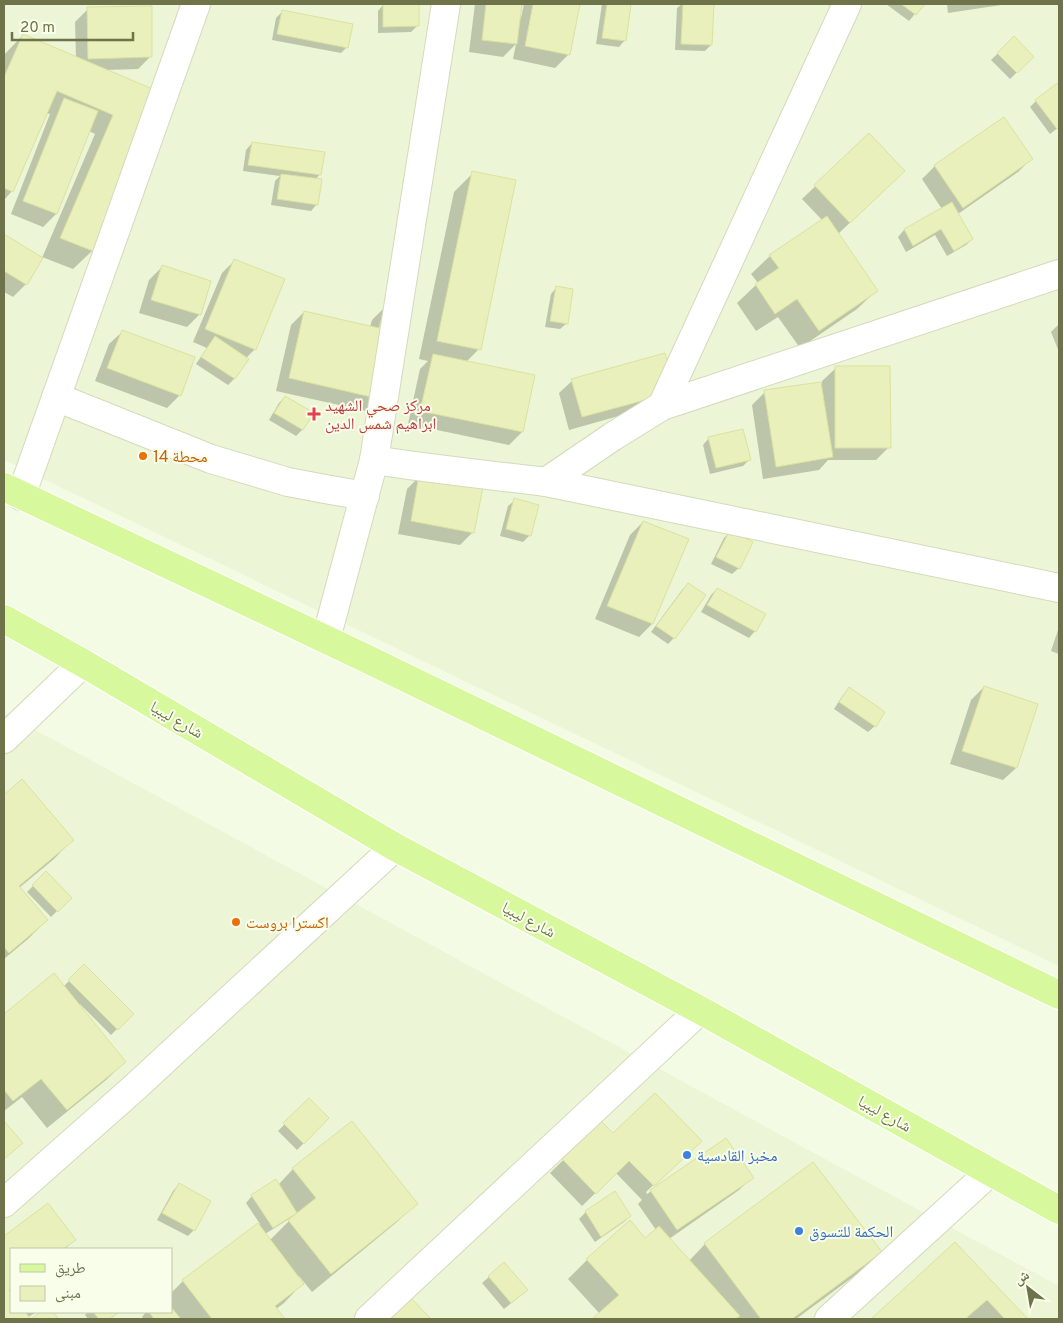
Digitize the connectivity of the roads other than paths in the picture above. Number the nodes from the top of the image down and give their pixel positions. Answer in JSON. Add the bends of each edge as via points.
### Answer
{"nodes":[{"id":1,"x":196,"y":4,"type":"edge"},
{"id":2,"x":446,"y":4,"type":"edge"},
{"id":3,"x":847,"y":4,"type":"edge"},
{"id":4,"x":1059,"y":274,"type":"edge"},
{"id":5,"x":56,"y":397,"type":"junction"},
{"id":6,"x":662,"y":406,"type":"junction"},
{"id":7,"x":374,"y":460,"type":"junction"},
{"id":8,"x":546,"y":482,"type":"junction"},
{"id":9,"x":12,"y":492,"type":"edge"},
{"id":10,"x":365,"y":496,"type":"junction"},
{"id":11,"x":1059,"y":588,"type":"edge"},
{"id":12,"x":4,"y":619,"type":"edge"},
{"id":13,"x":326,"y":639,"type":"junction"},
{"id":14,"x":83,"y":664,"type":"junction"},
{"id":15,"x":4,"y":739,"type":"edge"},
{"id":16,"x":395,"y":847,"type":"junction"},
{"id":17,"x":1059,"y":995,"type":"edge"},
{"id":18,"x":700,"y":1010,"type":"junction"},
{"id":19,"x":990,"y":1172,"type":"junction"},
{"id":20,"x":4,"y":1203,"type":"edge"},
{"id":21,"x":1059,"y":1210,"type":"edge"},
{"id":22,"x":369,"y":1319,"type":"edge"},
{"id":23,"x":829,"y":1319,"type":"edge"}],
"edges":[{"from":1,"to":5,"type":"street"},
{"from":2,"to":7,"type":"street"},
{"from":3,"to":6,"type":"street"},
{"from":4,"to":6,"type":"street"},
{"from":5,"to":9,"type":"street"},
{"from":5,"to":10,"type":"street","via":[[211,459],[288,482]]},
{"from":6,"to":8,"type":"street"},
{"from":7,"to":8,"type":"street"},
{"from":7,"to":10,"type":"street"},
{"from":8,"to":11,"type":"street"},
{"from":9,"to":13,"type":"main road"},
{"from":10,"to":13,"type":"street"},
{"from":12,"to":14,"type":"main road","name":"شارع ليبيا"},
{"from":13,"to":17,"type":"main road"},
{"from":14,"to":15,"type":"street"},
{"from":14,"to":16,"type":"main road","name":"شارع ليبيا"},
{"from":16,"to":18,"type":"main road","name":"شارع ليبيا"},
{"from":16,"to":20,"type":"street","via":[[133,1089]]},
{"from":18,"to":19,"type":"main road","name":"شارع ليبيا"},
{"from":18,"to":22,"type":"street"},
{"from":19,"to":21,"type":"main road","name":"شارع ليبيا"},
{"from":19,"to":23,"type":"street"}]}
